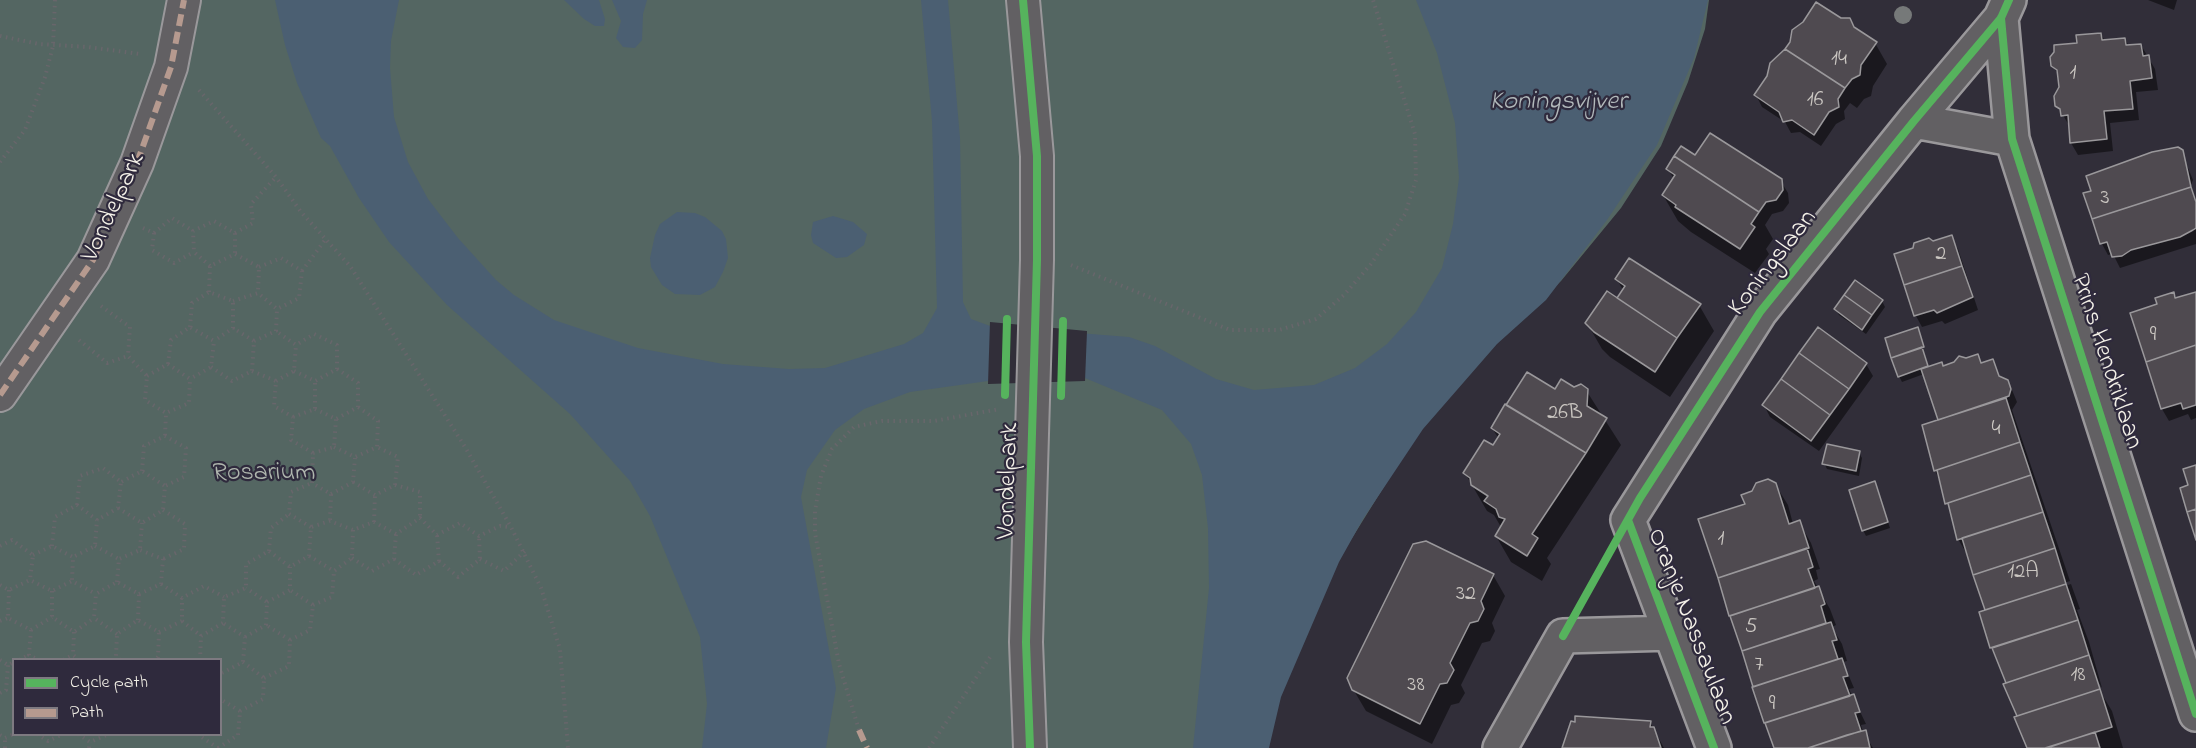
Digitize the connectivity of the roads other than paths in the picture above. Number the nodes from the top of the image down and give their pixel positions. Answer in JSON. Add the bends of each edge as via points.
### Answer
{"nodes":[{"id":1,"x":184,"y":0,"type":"edge"},
{"id":2,"x":1023,"y":0,"type":"edge"},
{"id":3,"x":2005,"y":9,"type":"edge"},
{"id":4,"x":1914,"y":121,"type":"junction"},
{"id":5,"x":2012,"y":139,"type":"junction"},
{"id":6,"x":0,"y":395,"type":"edge"},
{"id":7,"x":1628,"y":520,"type":"joint"},
{"id":8,"x":1672,"y":633,"type":"junction"},
{"id":9,"x":2196,"y":714,"type":"edge"},
{"id":10,"x":1030,"y":748,"type":"edge"},
{"id":11,"x":1500,"y":748,"type":"edge"},
{"id":12,"x":1714,"y":748,"type":"edge"}],
"edges":[{"from":1,"to":6,"type":"street","name":"Vondelpark","via":[[171,66],[137,163],[93,261]]},
{"from":2,"to":10,"type":"street","name":"Vondelpark","via":[[1037,156],[1035,320],[1019,403]]},
{"from":3,"to":4,"type":"street","name":"Koningslaan"},
{"from":3,"to":5,"type":"street","name":"Prins Hendriklaan"},
{"from":4,"to":5,"type":"street"},
{"from":4,"to":7,"type":"street","name":"Koningslaan","via":[[1760,312]]},
{"from":5,"to":9,"type":"street","name":"Prins Hendriklaan"},
{"from":7,"to":8,"type":"street","name":"Oranje Nassaulaan"},
{"from":8,"to":11,"type":"street","via":[[1563,636]]},
{"from":8,"to":12,"type":"street","name":"Oranje Nassaulaan"}]}
